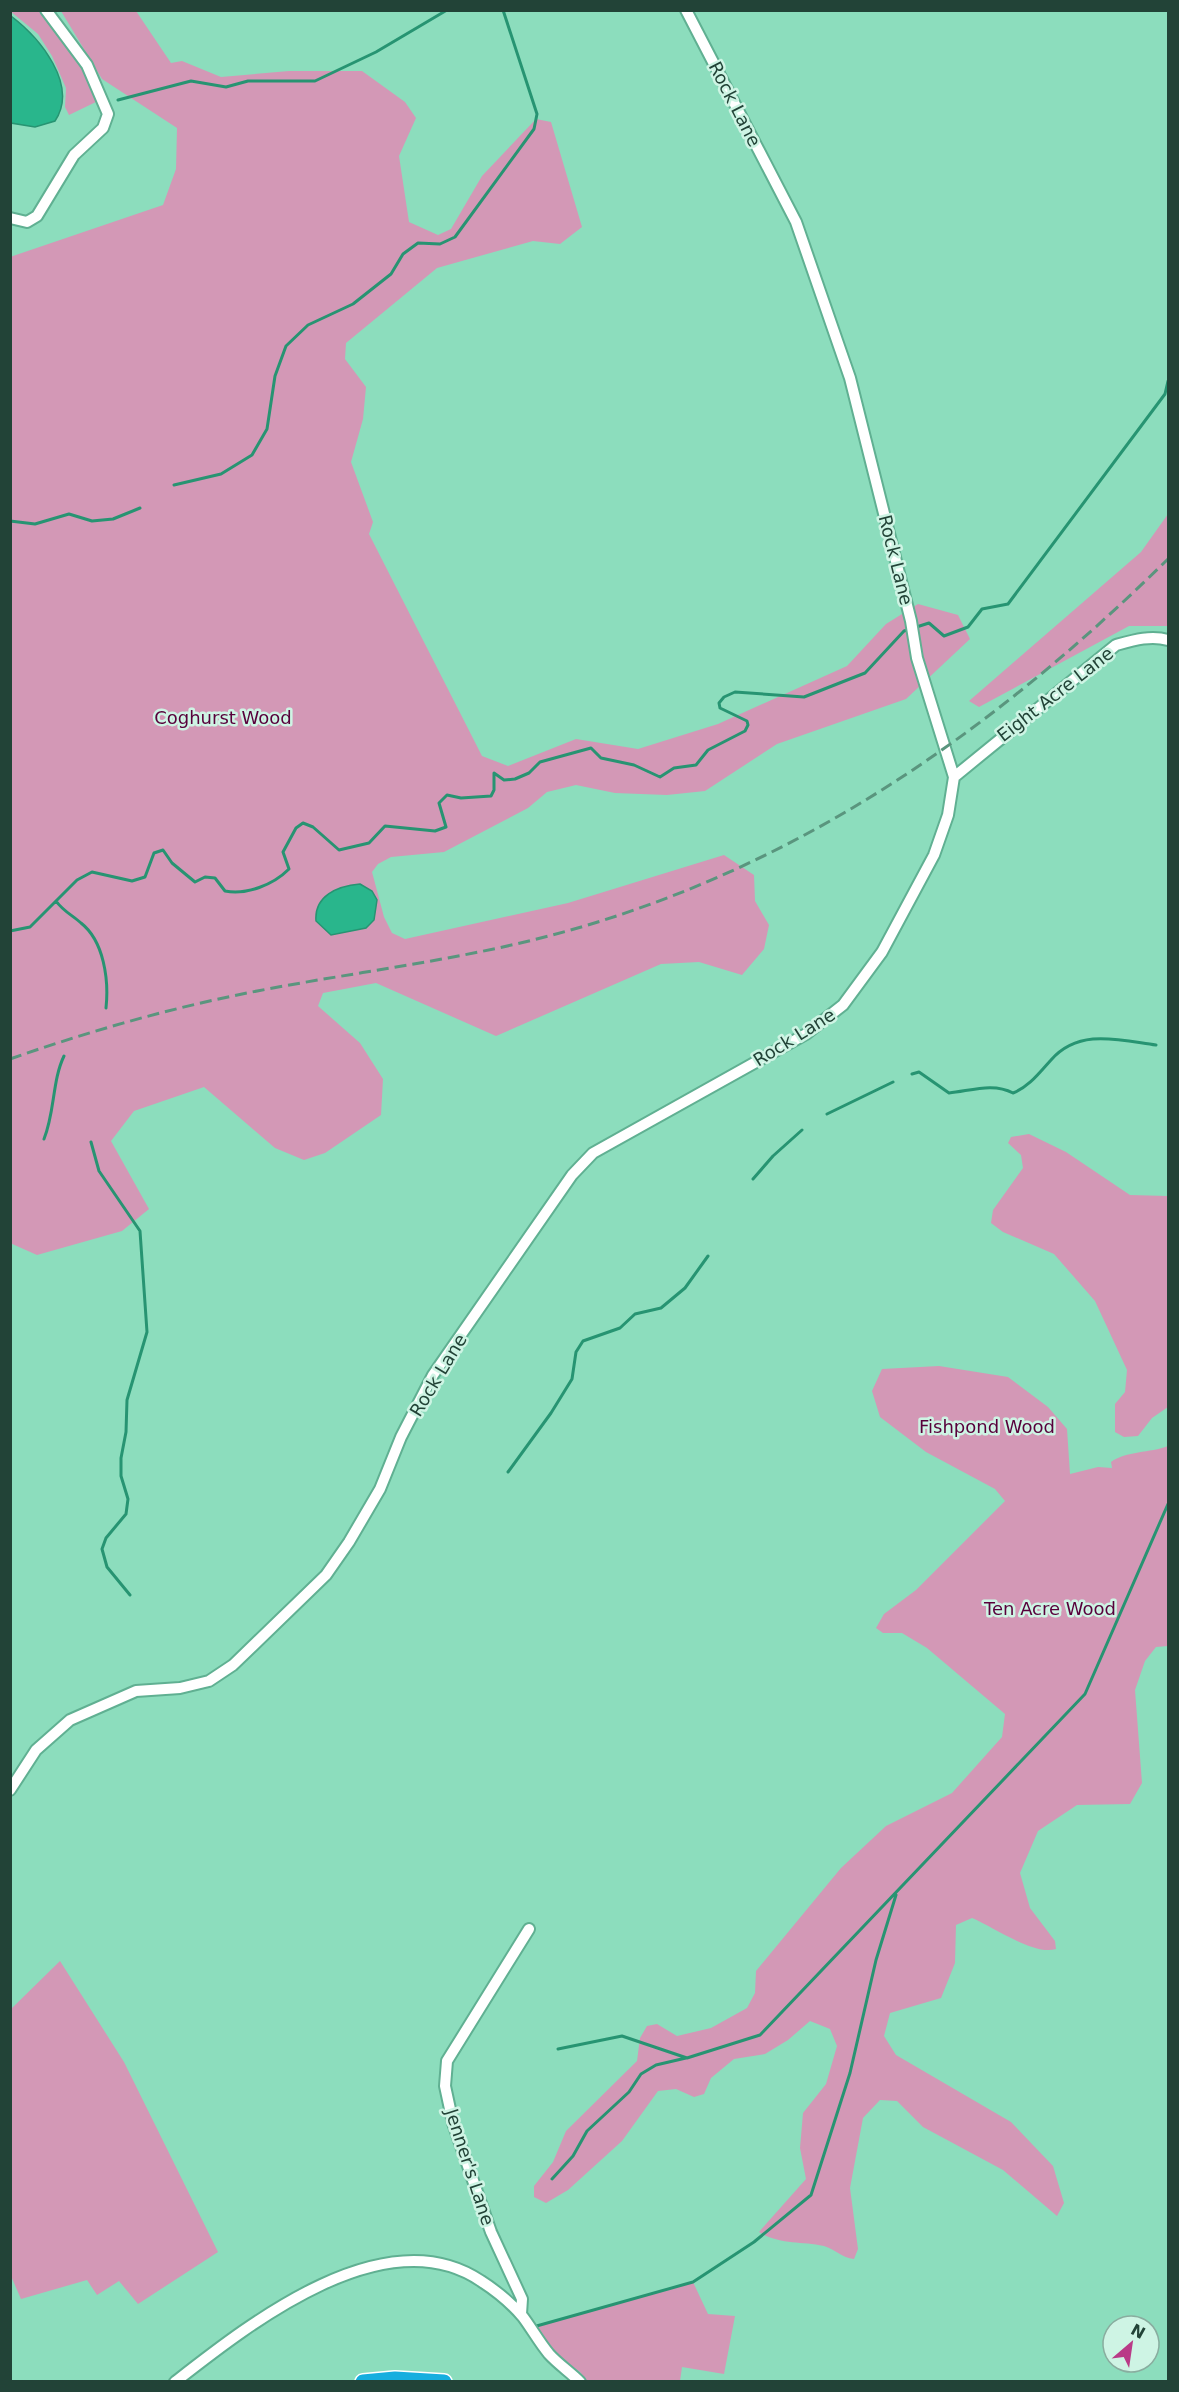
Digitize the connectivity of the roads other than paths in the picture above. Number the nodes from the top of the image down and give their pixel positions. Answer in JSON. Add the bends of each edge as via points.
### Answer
{"nodes":[{"id":1,"x":46,"y":10,"type":"edge"},
{"id":2,"x":686,"y":10,"type":"edge"},
{"id":3,"x":10,"y":218,"type":"edge"},
{"id":4,"x":1168,"y":640,"type":"edge"},
{"id":5,"x":954,"y":777,"type":"junction"},
{"id":6,"x":10,"y":1790,"type":"edge"},
{"id":7,"x":529,"y":1929,"type":"dead end"},
{"id":8,"x":521,"y":2314,"type":"junction"},
{"id":9,"x":175,"y":2382,"type":"edge"},
{"id":10,"x":363,"y":2382,"type":"edge"},
{"id":11,"x":444,"y":2382,"type":"edge"},
{"id":12,"x":580,"y":2382,"type":"edge"}],
"edges":[{"from":1,"to":3,"type":"street","via":[[87,66],[108,114],[103,128],[74,155],[37,216],[27,222]]},
{"from":2,"to":5,"type":"street","name":"Rock Lane","via":[[796,222],[850,378],[915,635],[917,658]]},
{"from":4,"to":5,"type":"street","name":"Eight Acre Lane","via":[[1137,639],[1116,645]]},
{"from":5,"to":6,"type":"street","name":"Rock Lane","via":[[948,815],[934,855],[867,975],[843,1005],[806,1034],[593,1153],[572,1175],[433,1375],[380,1489],[326,1575],[233,1665],[209,1681],[136,1691],[70,1720],[36,1750]]},
{"from":7,"to":8,"type":"street","name":"Jenner's Lane","via":[[447,2061],[445,2086],[465,2162],[522,2299]]},
{"from":8,"to":9,"type":"street","via":[[481,2281],[448,2266],[407,2263],[366,2268],[296,2295]]},
{"from":8,"to":12,"type":"street","via":[[550,2355]]},
{"from":10,"to":11,"type":"highway"}]}
